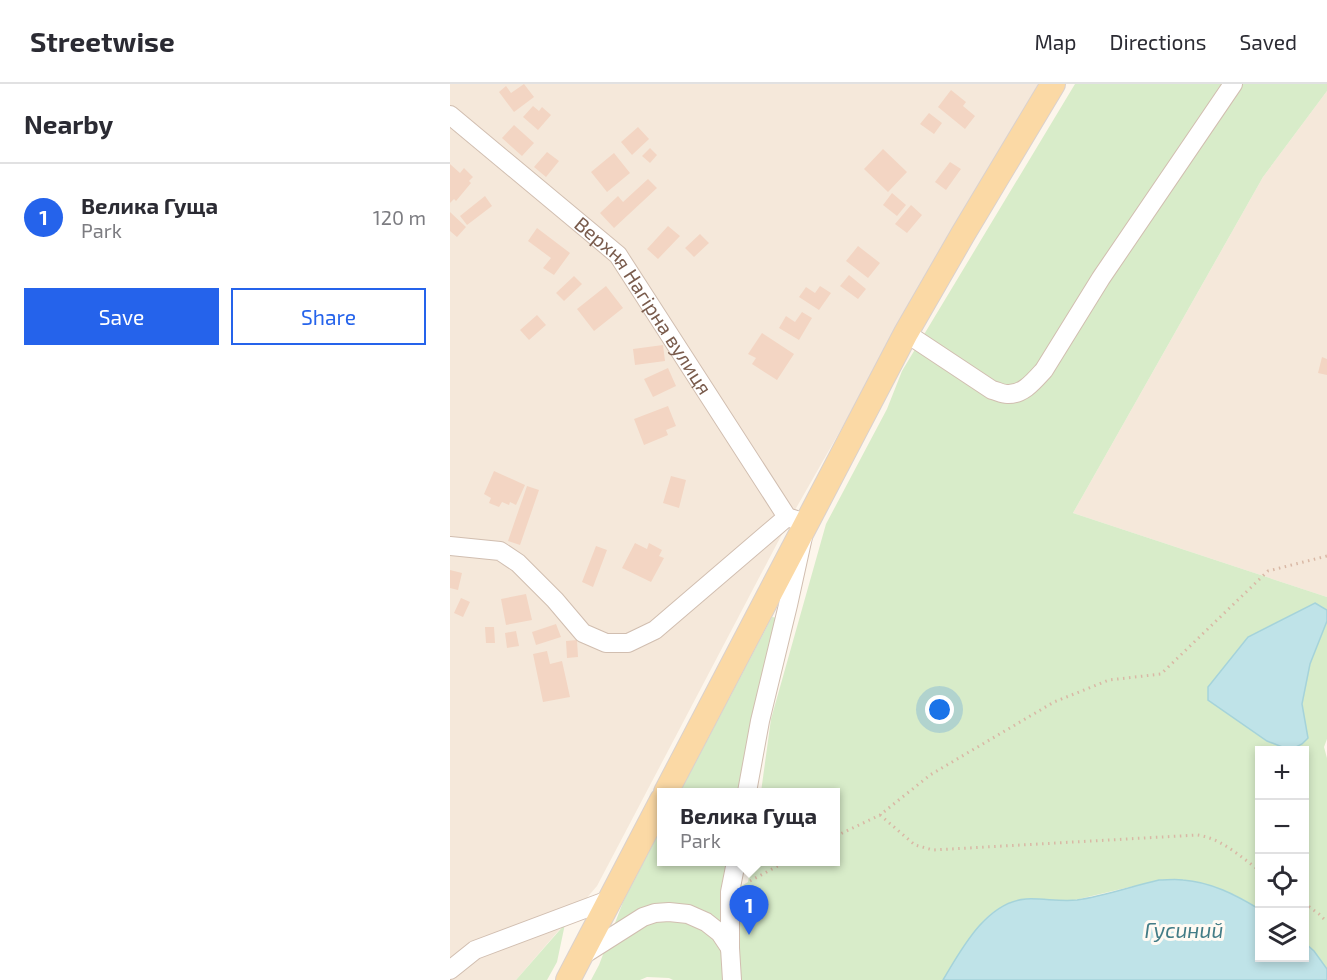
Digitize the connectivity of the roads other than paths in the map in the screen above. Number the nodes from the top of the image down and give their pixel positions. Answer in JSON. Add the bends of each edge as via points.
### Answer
{"nodes":[{"id":1,"x":1053,"y":84,"type":"edge"},
{"id":2,"x":1233,"y":84,"type":"edge"},
{"id":3,"x":450,"y":115,"type":"edge"},
{"id":4,"x":906,"y":333,"type":"junction"},
{"id":5,"x":796,"y":520,"type":"junction"},
{"id":6,"x":450,"y":546,"type":"edge"},
{"id":7,"x":668,"y":788,"type":"edge"},
{"id":8,"x":748,"y":788,"type":"edge"},
{"id":9,"x":657,"y":810,"type":"edge"},
{"id":10,"x":735,"y":866,"type":"edge"},
{"id":11,"x":611,"y":899,"type":"junction"},
{"id":12,"x":730,"y":948,"type":"junction"},
{"id":13,"x":580,"y":957,"type":"junction"},
{"id":14,"x":450,"y":970,"type":"edge"},
{"id":15,"x":568,"y":980,"type":"edge"},
{"id":16,"x":732,"y":980,"type":"edge"}],
"edges":[{"from":1,"to":4,"type":"main road"},
{"from":2,"to":4,"type":"street","via":[[1101,278],[1044,370],[1027,387],[1007,394],[992,390]]},
{"from":3,"to":5,"type":"street","name":"Верхня Нагірна вулиця","via":[[618,255]]},
{"from":4,"to":5,"type":"main road"},
{"from":5,"to":6,"type":"street","via":[[655,630],[628,643],[606,643],[583,633],[518,563],[500,551]]},
{"from":5,"to":7,"type":"main road"},
{"from":5,"to":8,"type":"street","via":[[788,605]]},
{"from":9,"to":11,"type":"main road"},
{"from":10,"to":12,"type":"street","via":[[730,892]]},
{"from":11,"to":13,"type":"main road"},
{"from":11,"to":14,"type":"street","via":[[475,950]]},
{"from":12,"to":13,"type":"street","via":[[706,922],[688,914],[662,912],[643,917]]},
{"from":12,"to":16,"type":"street"},
{"from":13,"to":15,"type":"main road"}]}
